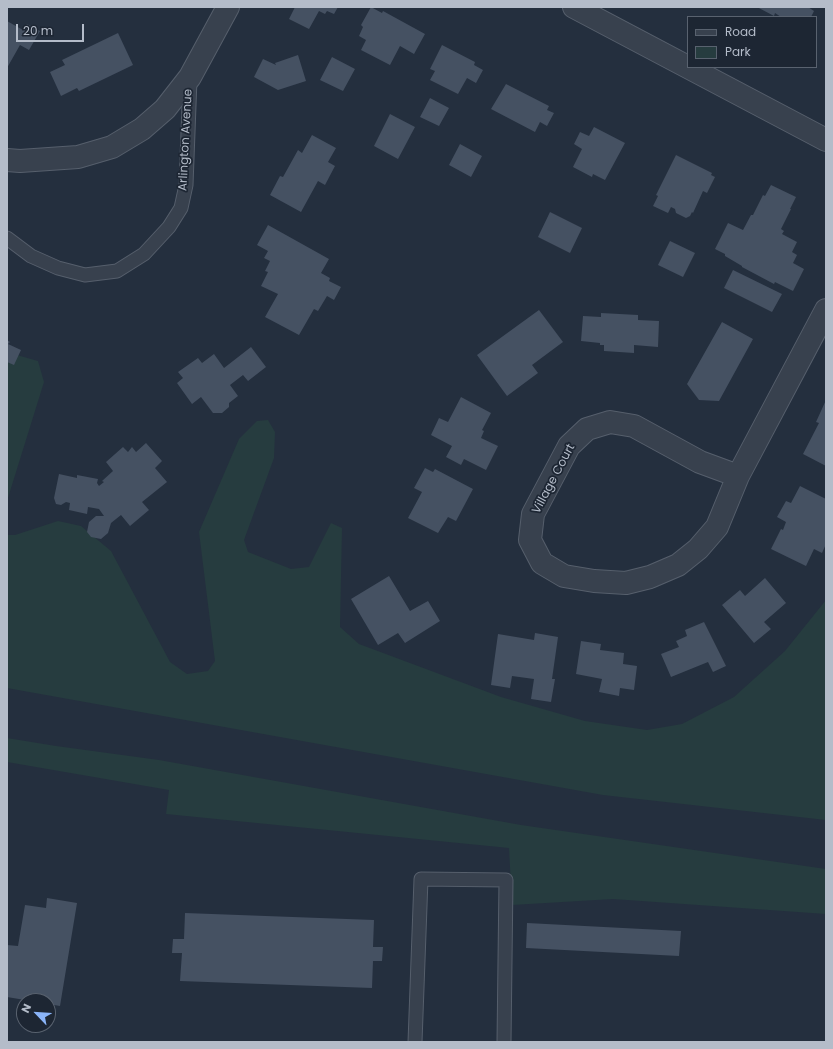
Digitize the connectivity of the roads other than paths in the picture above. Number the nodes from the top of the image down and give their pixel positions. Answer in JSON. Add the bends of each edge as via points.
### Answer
{"nodes":[{"id":1,"x":228,"y":7,"type":"edge"},
{"id":2,"x":574,"y":7,"type":"edge"},
{"id":3,"x":687,"y":67,"type":"edge"},
{"id":4,"x":690,"y":68,"type":"edge"},
{"id":5,"x":190,"y":77,"type":"junction"},
{"id":6,"x":826,"y":140,"type":"edge"},
{"id":7,"x":7,"y":160,"type":"edge"},
{"id":8,"x":7,"y":238,"type":"edge"},
{"id":9,"x":826,"y":310,"type":"edge"},
{"id":10,"x":738,"y":476,"type":"junction"},
{"id":11,"x":415,"y":1042,"type":"edge"},
{"id":12,"x":504,"y":1042,"type":"edge"}],
"edges":[{"from":1,"to":5,"type":"street","name":"Arlington Avenue"},
{"from":2,"to":3,"type":"street"},
{"from":4,"to":6,"type":"street"},
{"from":5,"to":7,"type":"street","name":"Arlington Avenue","via":[[160,114],[142,130],[112,147],[78,157],[20,162]]},
{"from":5,"to":8,"type":"lane","name":"Arlington Avenue","via":[[186,185],[181,208],[169,227],[144,254],[116,271],[85,274],[58,268],[31,256]]},
{"from":9,"to":10,"type":"street","name":"Village Court"},
{"from":10,"to":10,"type":"street","name":"Village Court","via":[[717,527],[698,549],[678,565],[650,577],[626,583],[564,576],[542,563],[530,540],[533,514],[569,446],[587,429],[593,427],[610,422],[634,426],[700,462]]},
{"from":11,"to":12,"type":"lane","via":[[421,879],[506,880]]}]}
